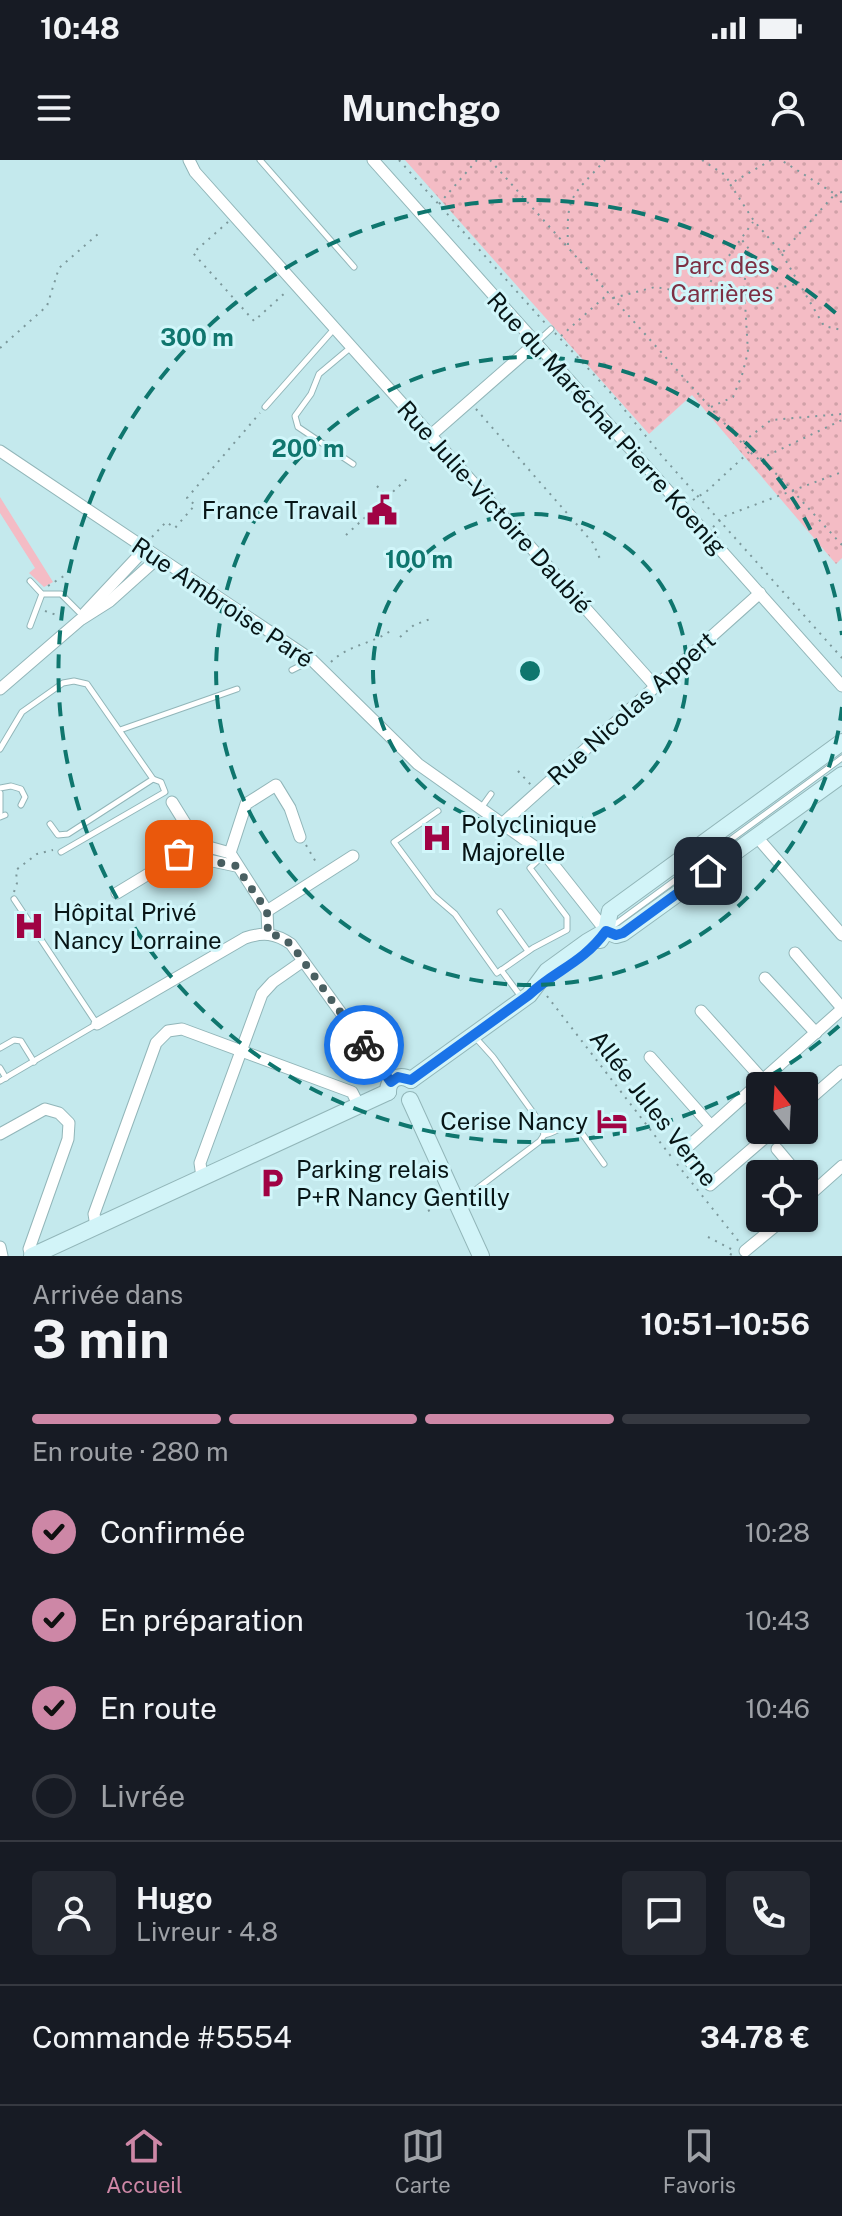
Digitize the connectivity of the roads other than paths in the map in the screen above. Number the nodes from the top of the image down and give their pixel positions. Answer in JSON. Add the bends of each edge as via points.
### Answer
{"nodes":[{"id":1,"x":189,"y":160,"type":"edge"},
{"id":2,"x":260,"y":160,"type":"edge"},
{"id":3,"x":373,"y":160,"type":"edge"},
{"id":4,"x":354,"y":267,"type":"dead end"},
{"id":5,"x":334,"y":328,"type":"junction"},
{"id":6,"x":551,"y":329,"type":"road end"},
{"id":7,"x":536,"y":343,"type":"junction"},
{"id":8,"x":351,"y":347,"type":"junction"},
{"id":9,"x":265,"y":407,"type":"road end"},
{"id":10,"x":431,"y":435,"type":"junction"},
{"id":11,"x":0,"y":451,"type":"edge"},
{"id":12,"x":353,"y":464,"type":"dead end"},
{"id":13,"x":144,"y":550,"type":"junction"},
{"id":14,"x":158,"y":558,"type":"junction"},
{"id":15,"x":30,"y":581,"type":"dead end"},
{"id":16,"x":41,"y":592,"type":"junction"},
{"id":17,"x":760,"y":593,"type":"junction"},
{"id":18,"x":81,"y":618,"type":"junction"},
{"id":19,"x":30,"y":626,"type":"dead end"},
{"id":20,"x":312,"y":660,"type":"junction"},
{"id":21,"x":292,"y":670,"type":"dead end"},
{"id":22,"x":655,"y":686,"type":"junction"},
{"id":23,"x":842,"y":686,"type":"edge"},
{"id":24,"x":0,"y":689,"type":"edge"},
{"id":25,"x":237,"y":689,"type":"dead end"},
{"id":26,"x":120,"y":730,"type":"junction"},
{"id":27,"x":842,"y":742,"type":"edge"},
{"id":28,"x":0,"y":749,"type":"edge"},
{"id":29,"x":842,"y":758,"type":"edge"},
{"id":30,"x":842,"y":775,"type":"edge"},
{"id":31,"x":153,"y":779,"type":"junction"},
{"id":32,"x":0,"y":790,"type":"edge"},
{"id":33,"x":491,"y":794,"type":"dead end"},
{"id":34,"x":172,"y":802,"type":"dead end"},
{"id":35,"x":21,"y":805,"type":"dead end"},
{"id":36,"x":481,"y":808,"type":"junction"},
{"id":37,"x":438,"y":811,"type":"dead end"},
{"id":38,"x":2,"y":815,"type":"edge"},
{"id":39,"x":503,"y":823,"type":"junction"},
{"id":40,"x":50,"y":824,"type":"dead end"},
{"id":41,"x":756,"y":836,"type":"junction"},
{"id":42,"x":300,"y":837,"type":"road end"},
{"id":43,"x":198,"y":844,"type":"junction"},
{"id":44,"x":61,"y":852,"type":"road end"},
{"id":45,"x":230,"y":853,"type":"junction"},
{"id":46,"x":179,"y":854,"type":"junction"},
{"id":47,"x":545,"y":854,"type":"junction"},
{"id":48,"x":353,"y":856,"type":"dead end"},
{"id":49,"x":236,"y":866,"type":"junction"},
{"id":50,"x":117,"y":893,"type":"dead end"},
{"id":51,"x":14,"y":899,"type":"road end"},
{"id":52,"x":267,"y":911,"type":"junction"},
{"id":53,"x":500,"y":912,"type":"dead end"},
{"id":54,"x":606,"y":931,"type":"junction"},
{"id":55,"x":268,"y":934,"type":"junction"},
{"id":56,"x":842,"y":935,"type":"edge"},
{"id":57,"x":528,"y":951,"type":"junction"},
{"id":58,"x":795,"y":953,"type":"dead end"},
{"id":59,"x":303,"y":961,"type":"junction"},
{"id":60,"x":501,"y":970,"type":"junction"},
{"id":61,"x":765,"y":978,"type":"dead end"},
{"id":62,"x":523,"y":1000,"type":"junction"},
{"id":63,"x":842,"y":1008,"type":"edge"},
{"id":64,"x":701,"y":1011,"type":"dead end"},
{"id":65,"x":97,"y":1024,"type":"junction"},
{"id":66,"x":816,"y":1033,"type":"junction"},
{"id":67,"x":474,"y":1035,"type":"junction"},
{"id":68,"x":0,"y":1048,"type":"edge"},
{"id":69,"x":241,"y":1051,"type":"junction"},
{"id":70,"x":650,"y":1057,"type":"dead end"},
{"id":71,"x":34,"y":1062,"type":"junction"},
{"id":72,"x":0,"y":1068,"type":"edge"},
{"id":73,"x":842,"y":1071,"type":"edge"},
{"id":74,"x":756,"y":1072,"type":"edge"},
{"id":75,"x":772,"y":1072,"type":"edge"},
{"id":76,"x":3,"y":1080,"type":"edge"},
{"id":77,"x":411,"y":1080,"type":"junction"},
{"id":78,"x":389,"y":1087,"type":"junction"},
{"id":79,"x":818,"y":1092,"type":"edge"},
{"id":80,"x":746,"y":1095,"type":"edge"},
{"id":81,"x":410,"y":1100,"type":"junction"},
{"id":82,"x":358,"y":1104,"type":"junction"},
{"id":83,"x":711,"y":1126,"type":"junction"},
{"id":84,"x":0,"y":1134,"type":"edge"},
{"id":85,"x":544,"y":1135,"type":"junction"},
{"id":86,"x":758,"y":1144,"type":"edge"},
{"id":87,"x":777,"y":1149,"type":"dead end"},
{"id":88,"x":786,"y":1160,"type":"edge"},
{"id":89,"x":604,"y":1164,"type":"dead end"},
{"id":90,"x":840,"y":1172,"type":"edge"},
{"id":91,"x":202,"y":1177,"type":"junction"},
{"id":92,"x":818,"y":1188,"type":"edge"},
{"id":93,"x":474,"y":1191,"type":"dead end"},
{"id":94,"x":96,"y":1226,"type":"junction"},
{"id":95,"x":769,"y":1232,"type":"edge"},
{"id":96,"x":0,"y":1247,"type":"edge"},
{"id":97,"x":744,"y":1253,"type":"edge"},
{"id":98,"x":2,"y":1256,"type":"edge"},
{"id":99,"x":32,"y":1256,"type":"edge"},
{"id":100,"x":481,"y":1256,"type":"edge"}],
"edges":[{"from":1,"to":5,"type":"street","name":"Rue Julie-Victoire Daubié"},
{"from":2,"to":4,"type":"lane"},
{"from":3,"to":7,"type":"street","name":"Rue du Maréchal Pierre Koenig"},
{"from":5,"to":8,"type":"street","name":"Rue Julie-Victoire Daubié"},
{"from":5,"to":9,"type":"lane"},
{"from":6,"to":7,"type":"lane"},
{"from":7,"to":10,"type":"street"},
{"from":7,"to":17,"type":"street","name":"Rue du Maréchal Pierre Koenig"},
{"from":8,"to":10,"type":"street","name":"Rue Julie-Victoire Daubié"},
{"from":8,"to":12,"type":"lane","via":[[319,374],[295,421]]},
{"from":10,"to":22,"type":"street","name":"Rue Julie-Victoire Daubié"},
{"from":11,"to":13,"type":"street","name":"Rue Ambroise Paré"},
{"from":13,"to":14,"type":"street","name":"Rue Ambroise Paré"},
{"from":13,"to":18,"type":"street"},
{"from":14,"to":18,"type":"street","via":[[110,601]]},
{"from":14,"to":20,"type":"street","name":"Rue Ambroise Paré"},
{"from":15,"to":16,"type":"lane"},
{"from":16,"to":18,"type":"lane","via":[[61,594]]},
{"from":16,"to":19,"type":"lane"},
{"from":17,"to":22,"type":"street","name":"Rue Nicolas Appert"},
{"from":17,"to":23,"type":"street","name":"Rue du Maréchal Pierre Koenig"},
{"from":18,"to":24,"type":"street"},
{"from":20,"to":21,"type":"lane"},
{"from":20,"to":36,"type":"street","name":"Rue Ambroise Paré","via":[[418,764]]},
{"from":22,"to":39,"type":"street","name":"Rue Nicolas Appert"},
{"from":25,"to":26,"type":"lane"},
{"from":26,"to":28,"type":"lane","via":[[87,684],[74,681],[22,712]]},
{"from":26,"to":31,"type":"lane"},
{"from":27,"to":54,"type":"street","via":[[610,911]]},
{"from":29,"to":54,"type":"lane"},
{"from":30,"to":41,"type":"street"},
{"from":31,"to":40,"type":"lane","via":[[68,834],[58,835]]},
{"from":31,"to":44,"type":"lane","via":[[165,792]]},
{"from":32,"to":35,"type":"lane","via":[[21,789]]},
{"from":32,"to":38,"type":"lane"},
{"from":33,"to":36,"type":"lane"},
{"from":34,"to":43,"type":"street"},
{"from":36,"to":39,"type":"street","name":"Rue Ambroise Paré"},
{"from":37,"to":60,"type":"lane","via":[[394,842],[497,973]]},
{"from":39,"to":47,"type":"street","name":"Rue Ambroise Paré"},
{"from":41,"to":54,"type":"street","via":[[623,933]]},
{"from":41,"to":56,"type":"street"},
{"from":42,"to":45,"type":"street","via":[[276,785],[246,804]]},
{"from":43,"to":45,"type":"street"},
{"from":43,"to":46,"type":"street"},
{"from":45,"to":49,"type":"street"},
{"from":46,"to":49,"type":"street"},
{"from":46,"to":50,"type":"street"},
{"from":47,"to":54,"type":"street","name":"Rue Ambroise Paré"},
{"from":47,"to":57,"type":"lane","via":[[530,868],[569,926]]},
{"from":48,"to":52,"type":"street"},
{"from":49,"to":52,"type":"street"},
{"from":51,"to":65,"type":"lane"},
{"from":52,"to":55,"type":"street"},
{"from":53,"to":57,"type":"lane"},
{"from":54,"to":62,"type":"street","via":[[547,971]]},
{"from":55,"to":59,"type":"street","via":[[291,944]]},
{"from":55,"to":65,"type":"street","via":[[245,938]]},
{"from":57,"to":60,"type":"lane"},
{"from":58,"to":63,"type":"street"},
{"from":59,"to":69,"type":"street","via":[[267,986]]},
{"from":59,"to":78,"type":"street"},
{"from":60,"to":62,"type":"lane"},
{"from":61,"to":66,"type":"street"},
{"from":62,"to":67,"type":"street"},
{"from":63,"to":66,"type":"street"},
{"from":64,"to":74,"type":"street"},
{"from":65,"to":71,"type":"lane"},
{"from":66,"to":75,"type":"street"},
{"from":67,"to":77,"type":"street"},
{"from":67,"to":85,"type":"lane","via":[[542,1125]]},
{"from":68,"to":71,"type":"lane","via":[[21,1041]]},
{"from":69,"to":82,"type":"street","via":[[352,1092]]},
{"from":69,"to":91,"type":"street","via":[[200,1163]]},
{"from":69,"to":94,"type":"street","via":[[182,1029],[158,1038],[94,1214]]},
{"from":70,"to":83,"type":"street"},
{"from":71,"to":76,"type":"lane"},
{"from":72,"to":76,"type":"lane"},
{"from":73,"to":79,"type":"street"},
{"from":77,"to":78,"type":"street","via":[[398,1077]]},
{"from":77,"to":81,"type":"street","via":[[415,1091]]},
{"from":78,"to":81,"type":"street","via":[[396,1103]]},
{"from":78,"to":82,"type":"street"},
{"from":80,"to":83,"type":"street"},
{"from":81,"to":100,"type":"street"},
{"from":82,"to":91,"type":"street"},
{"from":83,"to":86,"type":"street","via":[[682,1152],[710,1185]]},
{"from":84,"to":99,"type":"street","via":[[45,1109],[69,1123],[30,1244]]},
{"from":85,"to":89,"type":"lane","via":[[576,1125]]},
{"from":85,"to":93,"type":"lane"},
{"from":87,"to":88,"type":"street"},
{"from":90,"to":92,"type":"street"},
{"from":91,"to":94,"type":"street"},
{"from":94,"to":99,"type":"street"},
{"from":95,"to":97,"type":"street"},
{"from":96,"to":98,"type":"street"}]}
